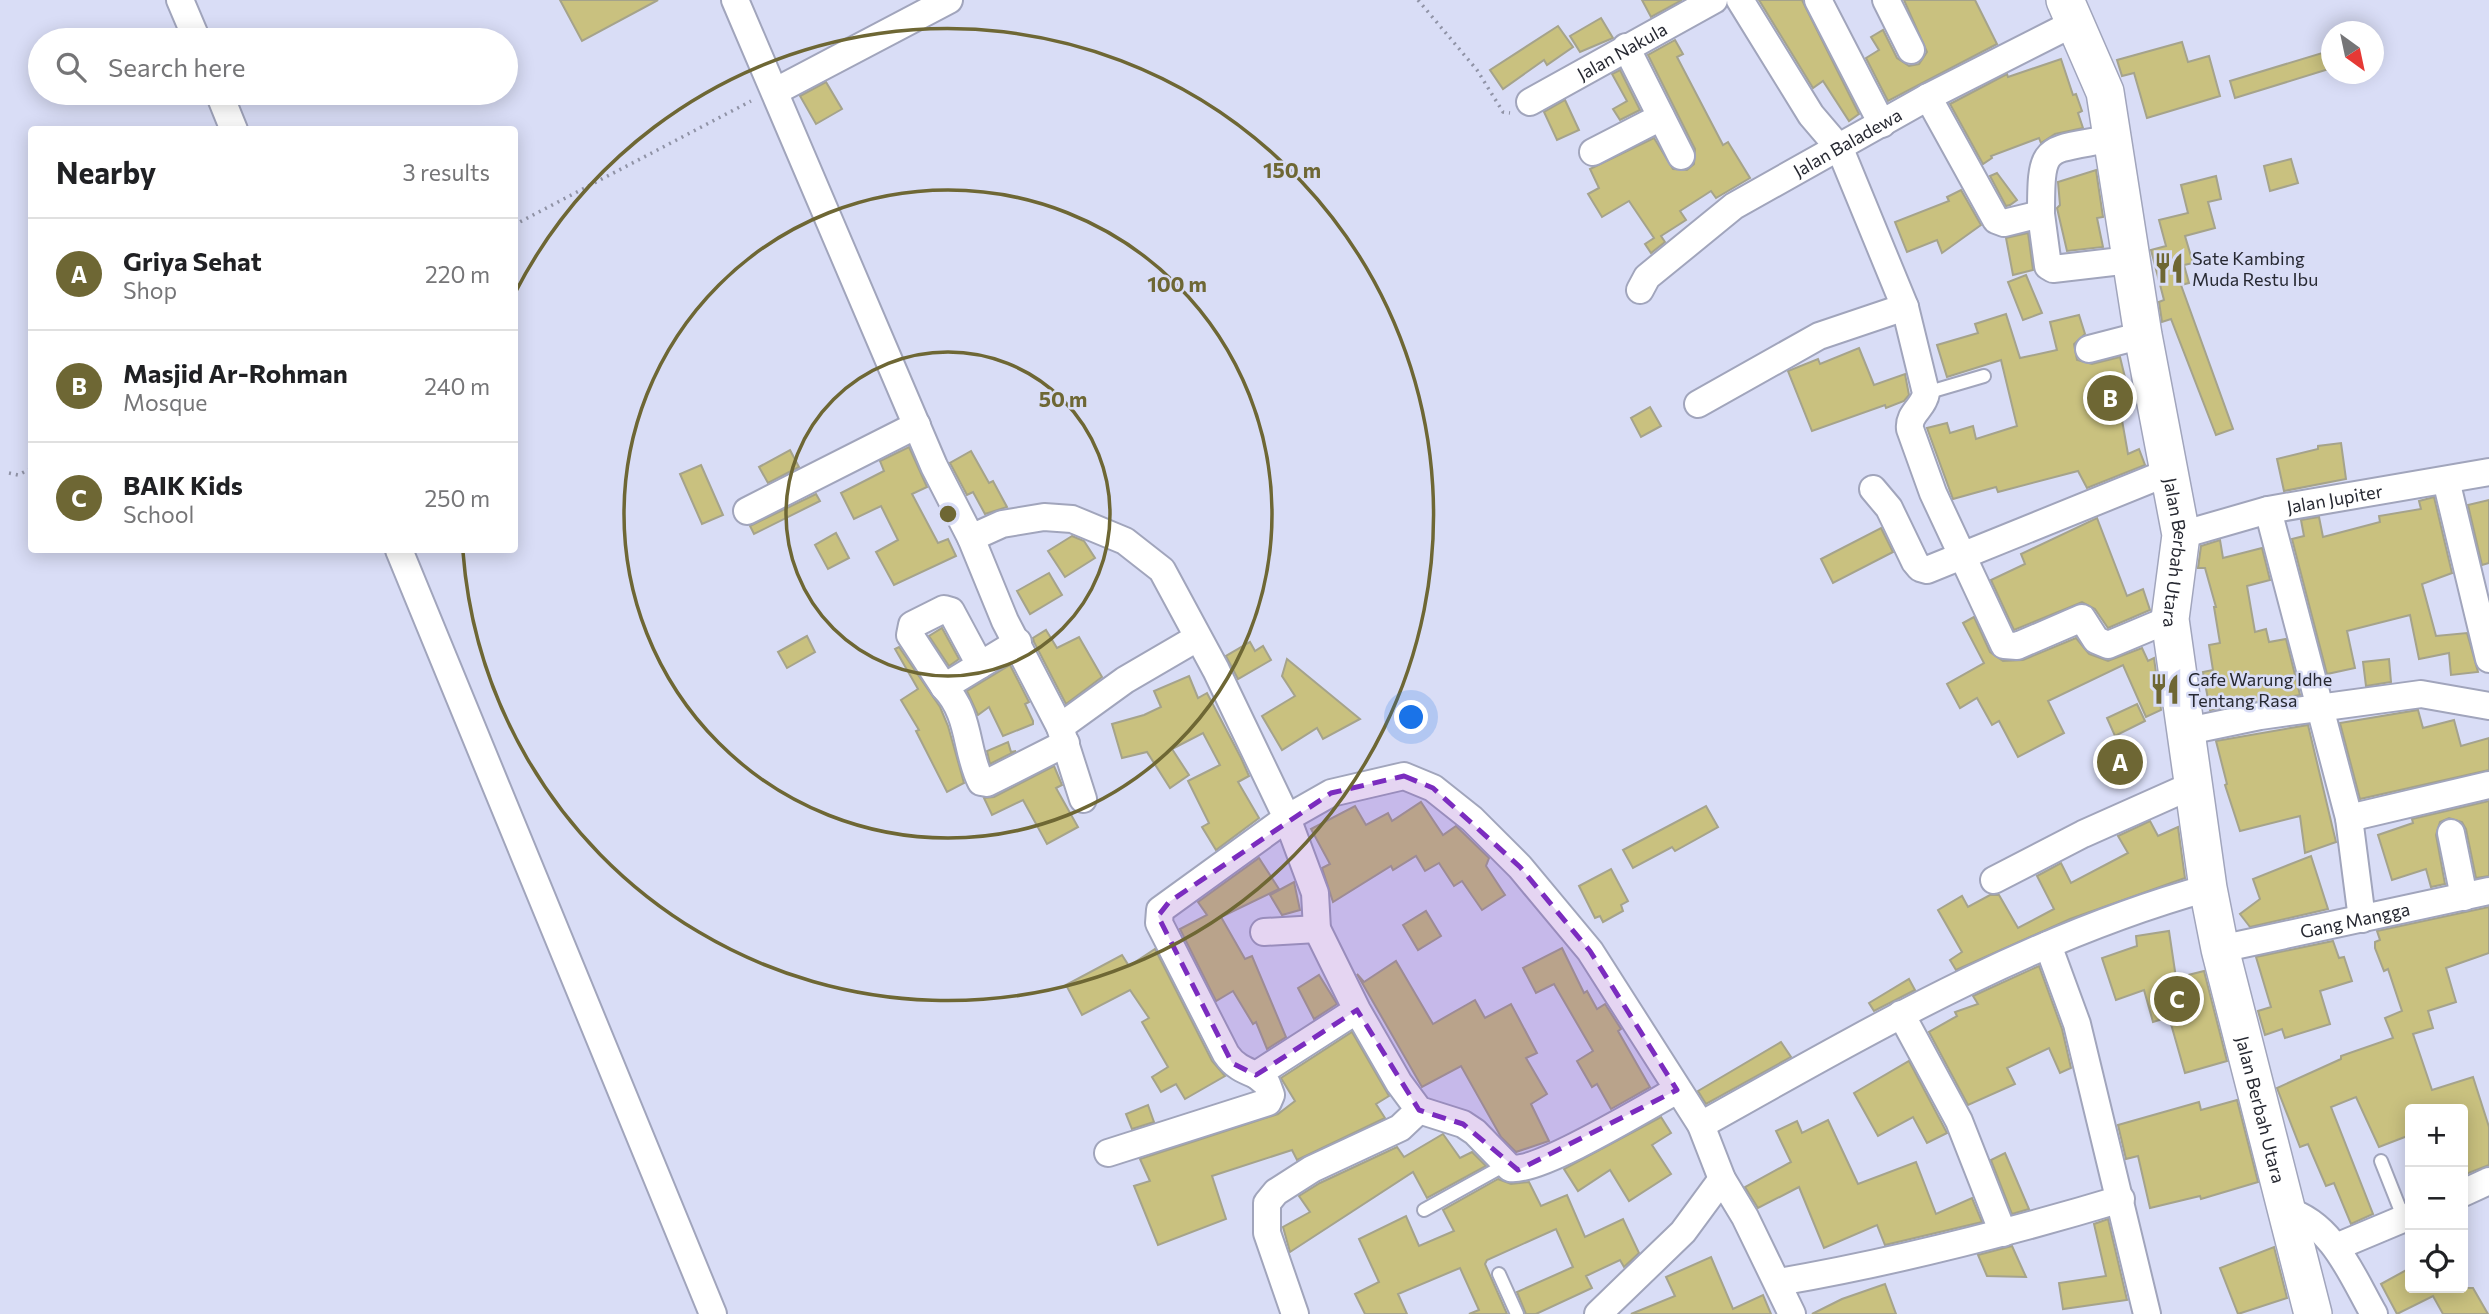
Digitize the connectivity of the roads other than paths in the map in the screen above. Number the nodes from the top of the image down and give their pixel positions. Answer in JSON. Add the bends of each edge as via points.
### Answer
{"nodes":[{"id":1,"x":180,"y":0,"type":"edge"},
{"id":2,"x":735,"y":0,"type":"edge"},
{"id":3,"x":949,"y":0,"type":"edge"},
{"id":4,"x":1714,"y":0,"type":"edge"},
{"id":5,"x":1740,"y":0,"type":"edge"},
{"id":6,"x":1818,"y":0,"type":"edge"},
{"id":7,"x":1886,"y":0,"type":"edge"},
{"id":8,"x":2071,"y":11,"type":"edge"},
{"id":9,"x":192,"y":28,"type":"edge"},
{"id":10,"x":1626,"y":47,"type":"junction"},
{"id":11,"x":1912,"y":50,"type":"dead end"},
{"id":12,"x":776,"y":91,"type":"junction"},
{"id":13,"x":1928,"y":97,"type":"junction"},
{"id":14,"x":1530,"y":102,"type":"road end"},
{"id":15,"x":224,"y":105,"type":"edge"},
{"id":16,"x":1661,"y":117,"type":"junction"},
{"id":17,"x":1882,"y":124,"type":"junction"},
{"id":18,"x":232,"y":126,"type":"edge"},
{"id":19,"x":2113,"y":138,"type":"junction"},
{"id":20,"x":1840,"y":149,"type":"junction"},
{"id":21,"x":1593,"y":152,"type":"dead end"},
{"id":22,"x":1681,"y":156,"type":"dead end"},
{"id":23,"x":2041,"y":214,"type":"junction"},
{"id":24,"x":2130,"y":260,"type":"junction"},
{"id":25,"x":1640,"y":290,"type":"dead end"},
{"id":26,"x":1905,"y":307,"type":"junction"},
{"id":27,"x":2143,"y":335,"type":"junction"},
{"id":28,"x":2090,"y":349,"type":"dead end"},
{"id":29,"x":1984,"y":376,"type":"dead end"},
{"id":30,"x":1926,"y":393,"type":"junction"},
{"id":31,"x":1698,"y":404,"type":"dead end"},
{"id":32,"x":917,"y":425,"type":"junction"},
{"id":33,"x":2169,"y":472,"type":"junction"},
{"id":34,"x":2489,"y":472,"type":"edge"},
{"id":35,"x":2446,"y":480,"type":"junction"},
{"id":36,"x":1874,"y":489,"type":"dead end"},
{"id":37,"x":2267,"y":510,"type":"junction"},
{"id":38,"x":747,"y":511,"type":"dead end"},
{"id":39,"x":2181,"y":535,"type":"junction"},
{"id":40,"x":971,"y":538,"type":"junction"},
{"id":41,"x":400,"y":553,"type":"edge"},
{"id":42,"x":1963,"y":554,"type":"junction"},
{"id":43,"x":2171,"y":619,"type":"junction"},
{"id":44,"x":1197,"y":638,"type":"junction"},
{"id":45,"x":1018,"y":642,"type":"junction"},
{"id":46,"x":2489,"y":659,"type":"edge"},
{"id":47,"x":980,"y":665,"type":"junction"},
{"id":48,"x":944,"y":687,"type":"junction"},
{"id":49,"x":2489,"y":706,"type":"edge"},
{"id":50,"x":2319,"y":708,"type":"junction"},
{"id":51,"x":2188,"y":731,"type":"junction"},
{"id":52,"x":1063,"y":735,"type":"junction"},
{"id":53,"x":2193,"y":785,"type":"junction"},
{"id":54,"x":2489,"y":785,"type":"edge"},
{"id":55,"x":1083,"y":799,"type":"dead end"},
{"id":56,"x":1287,"y":818,"type":"junction"},
{"id":57,"x":2349,"y":818,"type":"junction"},
{"id":58,"x":2451,"y":833,"type":"dead end"},
{"id":59,"x":1994,"y":880,"type":"dead end"},
{"id":60,"x":2208,"y":888,"type":"junction"},
{"id":61,"x":2477,"y":894,"type":"edge"},
{"id":62,"x":2362,"y":919,"type":"junction"},
{"id":63,"x":1317,"y":929,"type":"junction"},
{"id":64,"x":1264,"y":932,"type":"dead end"},
{"id":65,"x":2048,"y":945,"type":"junction"},
{"id":66,"x":2220,"y":949,"type":"junction"},
{"id":67,"x":1357,"y":1010,"type":"junction"},
{"id":68,"x":1901,"y":1014,"type":"junction"},
{"id":69,"x":1256,"y":1075,"type":"junction"},
{"id":70,"x":1677,"y":1090,"type":"junction"},
{"id":71,"x":1419,"y":1110,"type":"junction"},
{"id":72,"x":1701,"y":1125,"type":"junction"},
{"id":73,"x":1108,"y":1153,"type":"dead end"},
{"id":74,"x":2381,"y":1161,"type":"dead end"},
{"id":75,"x":1505,"y":1165,"type":"junction"},
{"id":76,"x":1722,"y":1179,"type":"junction"},
{"id":77,"x":2489,"y":1181,"type":"edge"},
{"id":78,"x":2468,"y":1191,"type":"edge"},
{"id":79,"x":2121,"y":1199,"type":"junction"},
{"id":80,"x":1424,"y":1210,"type":"dead end"},
{"id":81,"x":2287,"y":1211,"type":"junction"},
{"id":82,"x":2405,"y":1213,"type":"edge"},
{"id":83,"x":2405,"y":1218,"type":"edge"},
{"id":84,"x":2003,"y":1233,"type":"junction"},
{"id":85,"x":2336,"y":1247,"type":"junction"},
{"id":86,"x":1499,"y":1273,"type":"dead end"},
{"id":87,"x":1779,"y":1282,"type":"junction"},
{"id":88,"x":713,"y":1314,"type":"edge"},
{"id":89,"x":1295,"y":1314,"type":"edge"},
{"id":90,"x":1517,"y":1314,"type":"edge"},
{"id":91,"x":1599,"y":1314,"type":"edge"},
{"id":92,"x":1792,"y":1314,"type":"edge"},
{"id":93,"x":2147,"y":1314,"type":"edge"},
{"id":94,"x":2313,"y":1314,"type":"edge"},
{"id":95,"x":2374,"y":1314,"type":"edge"}],
"edges":[{"from":1,"to":9,"type":"street"},
{"from":2,"to":12,"type":"street"},
{"from":3,"to":12,"type":"street"},
{"from":4,"to":10,"type":"street","name":"Jalan Nakula"},
{"from":5,"to":20,"type":"street","via":[[1811,115]]},
{"from":6,"to":17,"type":"street"},
{"from":7,"to":11,"type":"street"},
{"from":8,"to":13,"type":"street","name":"Jalan Baladewa"},
{"from":8,"to":19,"type":"main road","name":"Jalan Berbah Utara","via":[[2105,92]]},
{"from":10,"to":14,"type":"street","name":"Jalan Nakula"},
{"from":10,"to":16,"type":"street"},
{"from":12,"to":32,"type":"street"},
{"from":13,"to":17,"type":"street","name":"Jalan Baladewa"},
{"from":13,"to":23,"type":"street","via":[[1996,220],[2004,223]]},
{"from":15,"to":18,"type":"street"},
{"from":16,"to":21,"type":"street"},
{"from":16,"to":22,"type":"street"},
{"from":17,"to":20,"type":"street","name":"Jalan Baladewa"},
{"from":19,"to":23,"type":"street","via":[[2055,150],[2047,156],[2041,166]]},
{"from":19,"to":24,"type":"main road","name":"Jalan Berbah Utara"},
{"from":20,"to":25,"type":"street","name":"Jalan Baladewa","via":[[1734,206],[1647,277]]},
{"from":20,"to":26,"type":"street"},
{"from":23,"to":24,"type":"street","via":[[2045,260],[2050,268]]},
{"from":24,"to":27,"type":"main road","name":"Jalan Berbah Utara"},
{"from":26,"to":30,"type":"street"},
{"from":26,"to":31,"type":"street","via":[[1819,336]]},
{"from":27,"to":28,"type":"street"},
{"from":27,"to":33,"type":"main road","name":"Jalan Berbah Utara"},
{"from":29,"to":30,"type":"lane"},
{"from":30,"to":42,"type":"street","via":[[1910,418],[1910,429],[1933,493]]},
{"from":32,"to":38,"type":"street"},
{"from":32,"to":40,"type":"street"},
{"from":33,"to":39,"type":"main road","name":"Jalan Berbah Utara"},
{"from":33,"to":42,"type":"street"},
{"from":34,"to":35,"type":"street","name":"Jalan Jupiter"},
{"from":35,"to":37,"type":"street","name":"Jalan Jupiter"},
{"from":35,"to":46,"type":"street"},
{"from":36,"to":42,"type":"street","via":[[1920,568],[1927,570]]},
{"from":37,"to":39,"type":"street","name":"Jalan Jupiter"},
{"from":37,"to":50,"type":"street"},
{"from":39,"to":43,"type":"main road","name":"Jalan Berbah Utara"},
{"from":40,"to":44,"type":"street","via":[[1002,524],[1044,517],[1092,525],[1125,541],[1162,570]]},
{"from":40,"to":45,"type":"street","via":[[992,594]]},
{"from":41,"to":88,"type":"street"},
{"from":42,"to":43,"type":"street","via":[[2004,645],[2011,648],[2077,618],[2086,621],[2096,640],[2108,645]]},
{"from":43,"to":51,"type":"main road","name":"Jalan Berbah Utara"},
{"from":44,"to":52,"type":"street","via":[[1125,680]]},
{"from":44,"to":56,"type":"street"},
{"from":45,"to":47,"type":"street"},
{"from":45,"to":52,"type":"street"},
{"from":47,"to":48,"type":"street"},
{"from":47,"to":48,"type":"street","via":[[951,611],[944,609],[912,625],[910,635]]},
{"from":48,"to":52,"type":"street","via":[[968,728],[970,757],[981,782],[987,783]]},
{"from":49,"to":50,"type":"street","via":[[2421,694]]},
{"from":50,"to":51,"type":"street"},
{"from":50,"to":57,"type":"street"},
{"from":51,"to":53,"type":"main road","name":"Jalan Berbah Utara"},
{"from":52,"to":55,"type":"street"},
{"from":53,"to":59,"type":"street"},
{"from":53,"to":60,"type":"main road","name":"Jalan Berbah Utara"},
{"from":54,"to":57,"type":"street"},
{"from":56,"to":63,"type":"street","via":[[1315,893]]},
{"from":56,"to":69,"type":"street","via":[[1169,902],[1158,916],[1226,1054],[1232,1063]]},
{"from":56,"to":70,"type":"street","via":[[1331,793],[1367,782],[1404,776],[1433,788],[1520,867],[1581,941]]},
{"from":57,"to":62,"type":"street"},
{"from":58,"to":61,"type":"street"},
{"from":60,"to":65,"type":"street"},
{"from":60,"to":66,"type":"main road","name":"Jalan Berbah Utara"},
{"from":61,"to":62,"type":"street","name":"Gang Mangga"},
{"from":62,"to":66,"type":"street","name":"Gang Mangga"},
{"from":63,"to":64,"type":"street"},
{"from":63,"to":67,"type":"street"},
{"from":65,"to":68,"type":"street"},
{"from":65,"to":79,"type":"street","via":[[2077,1024]]},
{"from":66,"to":81,"type":"main road","name":"Jalan Berbah Utara"},
{"from":67,"to":69,"type":"street"},
{"from":67,"to":71,"type":"street"},
{"from":68,"to":72,"type":"street"},
{"from":68,"to":84,"type":"street","via":[[1959,1121]]},
{"from":69,"to":73,"type":"street","via":[[1272,1095],[1268,1102]]},
{"from":70,"to":72,"type":"street"},
{"from":70,"to":75,"type":"street","via":[[1549,1158],[1518,1170]]},
{"from":71,"to":75,"type":"street","via":[[1469,1128]]},
{"from":71,"to":89,"type":"street","via":[[1400,1128],[1312,1169],[1267,1203],[1267,1233]]},
{"from":72,"to":76,"type":"street"},
{"from":74,"to":82,"type":"lane"},
{"from":75,"to":80,"type":"lane"},
{"from":76,"to":87,"type":"street"},
{"from":76,"to":91,"type":"street","via":[[1683,1232]]},
{"from":77,"to":78,"type":"street"},
{"from":79,"to":84,"type":"street"},
{"from":79,"to":93,"type":"street"},
{"from":81,"to":85,"type":"street","via":[[2313,1223]]},
{"from":81,"to":94,"type":"main road","name":"Jalan Berbah Utara"},
{"from":83,"to":85,"type":"street"},
{"from":84,"to":87,"type":"street","via":[[1874,1265]]},
{"from":85,"to":95,"type":"street"},
{"from":86,"to":90,"type":"lane"},
{"from":87,"to":92,"type":"street"}]}
